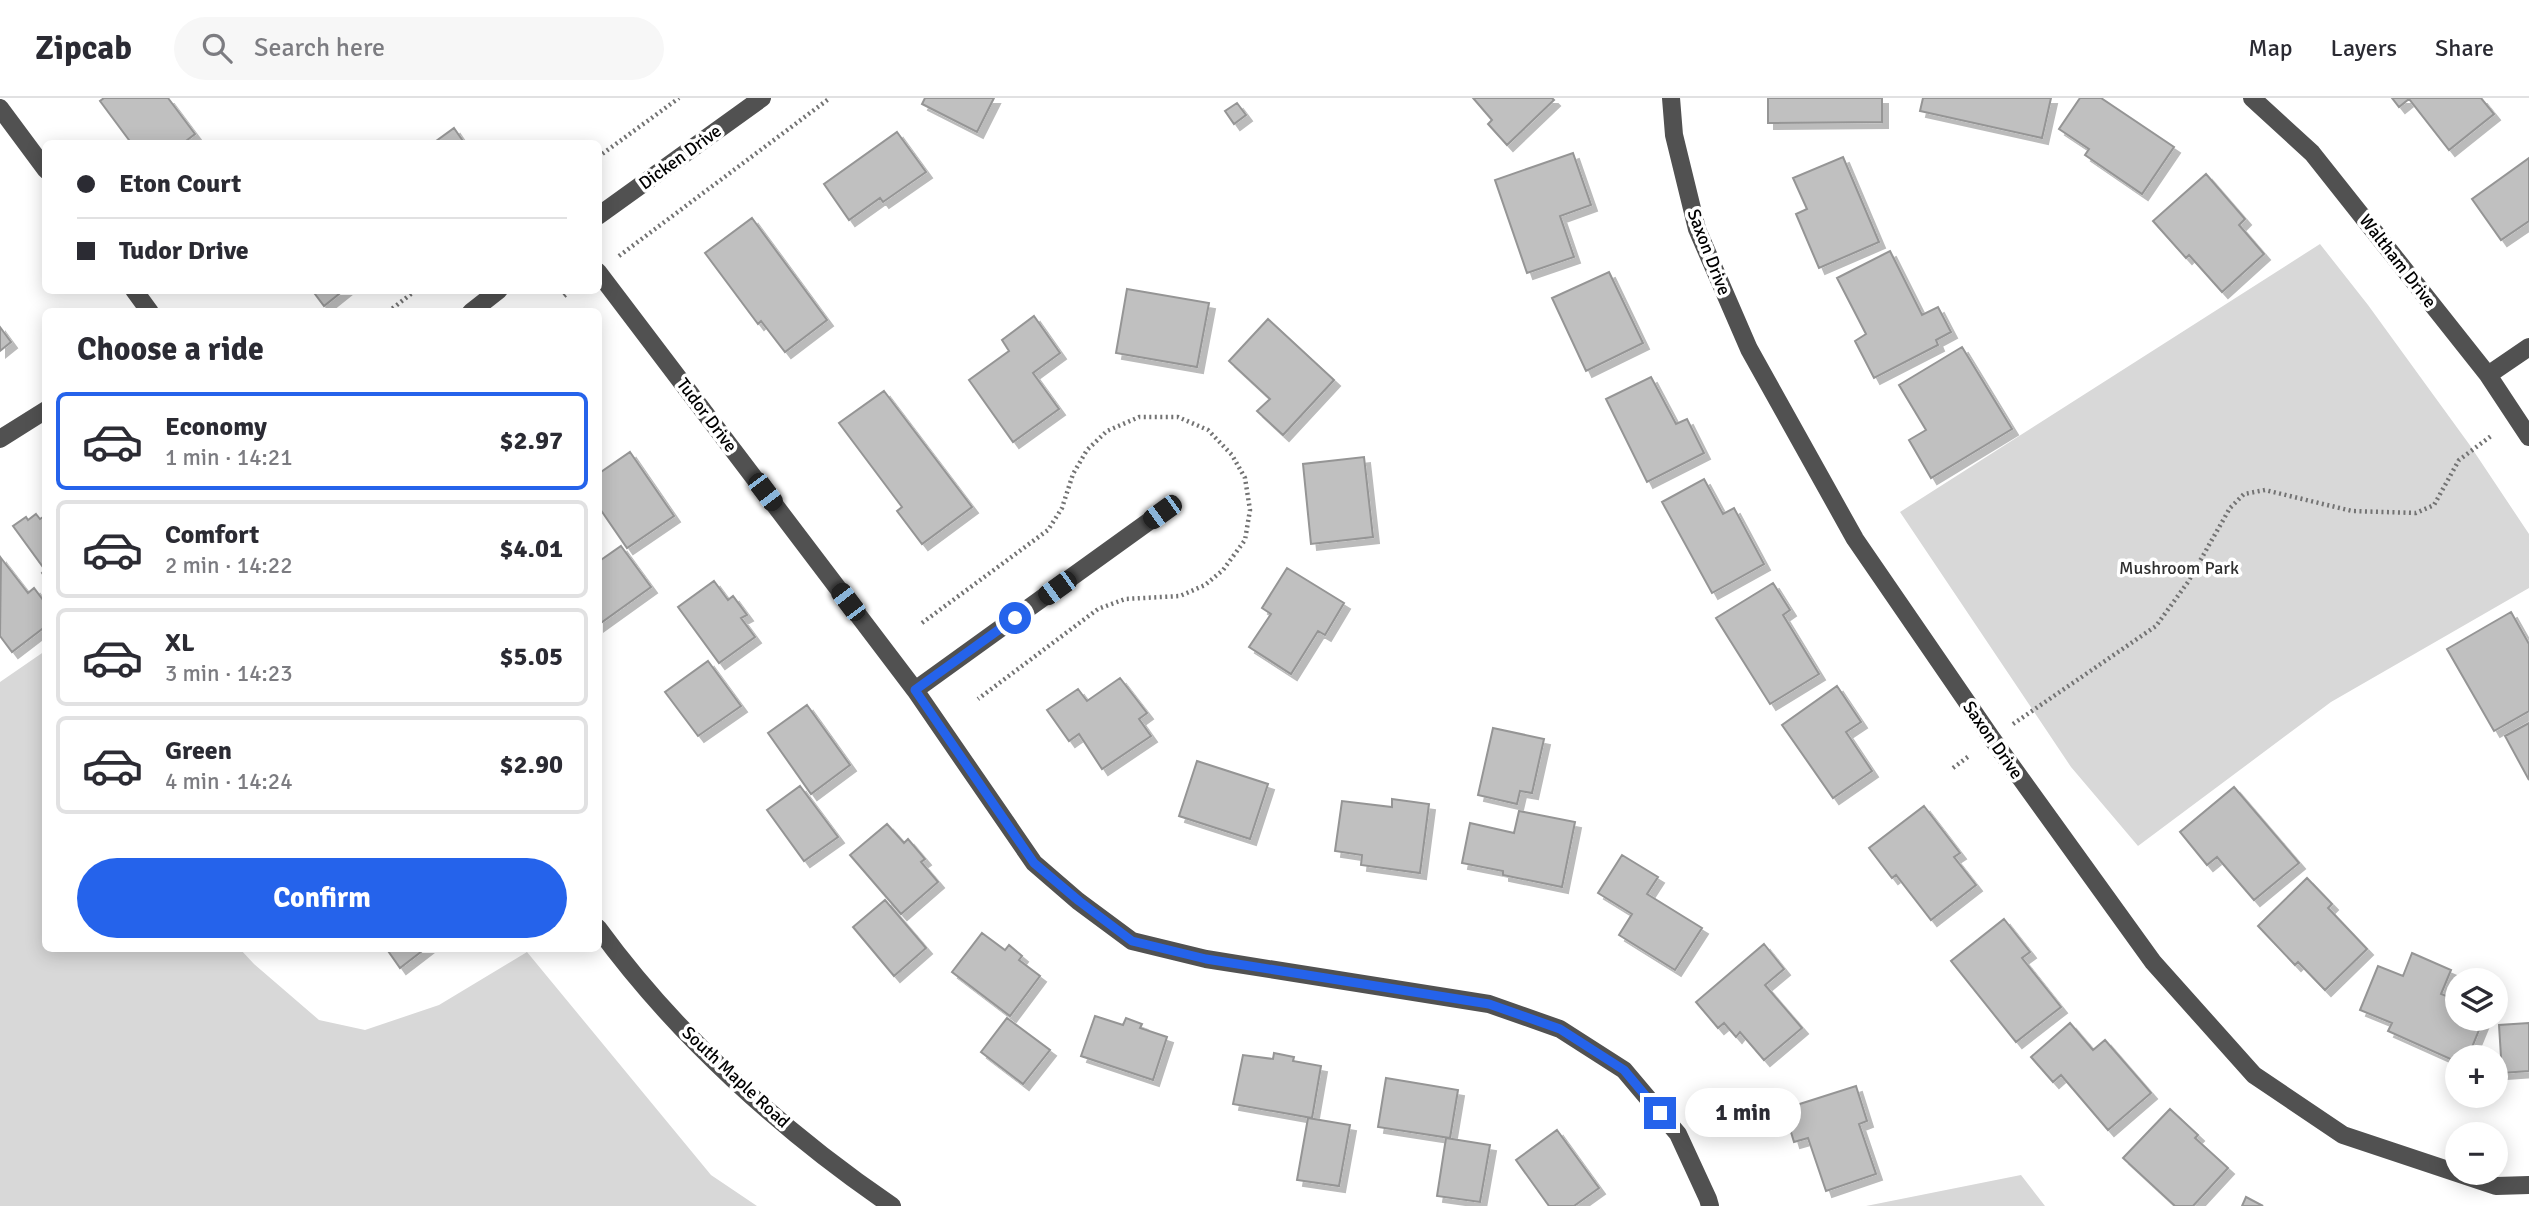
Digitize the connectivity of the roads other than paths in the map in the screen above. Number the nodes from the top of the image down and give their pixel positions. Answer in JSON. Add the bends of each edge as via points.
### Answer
{"nodes":[{"id":1,"x":762,"y":98,"type":"edge"},
{"id":2,"x":1671,"y":98,"type":"edge"},
{"id":3,"x":2252,"y":98,"type":"edge"},
{"id":4,"x":0,"y":108,"type":"edge"},
{"id":5,"x":42,"y":165,"type":"edge"},
{"id":6,"x":602,"y":213,"type":"edge"},
{"id":7,"x":604,"y":267,"type":"edge"},
{"id":8,"x":494,"y":294,"type":"edge"},
{"id":9,"x":476,"y":308,"type":"edge"},
{"id":10,"x":2529,"y":347,"type":"edge"},
{"id":11,"x":2488,"y":375,"type":"junction"},
{"id":12,"x":42,"y":413,"type":"edge"},
{"id":13,"x":2529,"y":437,"type":"edge"},
{"id":14,"x":0,"y":439,"type":"edge"},
{"id":15,"x":1162,"y":512,"type":"dead end"},
{"id":16,"x":915,"y":690,"type":"junction"},
{"id":17,"x":602,"y":933,"type":"edge"},
{"id":18,"x":2529,"y":1185,"type":"edge"},
{"id":19,"x":892,"y":1206,"type":"edge"},
{"id":20,"x":1710,"y":1206,"type":"edge"}],
"edges":[{"from":1,"to":6,"type":"street","name":"Dicken Drive"},
{"from":2,"to":18,"type":"street","name":"Saxon Drive","via":[[1674,135],[1697,229],[1749,349],[1855,539],[2153,962],[2254,1075],[2343,1135],[2496,1186]]},
{"from":3,"to":11,"type":"street","name":"Waltham Drive","via":[[2312,153]]},
{"from":4,"to":5,"type":"street"},
{"from":7,"to":16,"type":"street","name":"Tudor Drive"},
{"from":8,"to":9,"type":"street"},
{"from":10,"to":11,"type":"street"},
{"from":11,"to":13,"type":"street","name":"Waltham Drive"},
{"from":12,"to":14,"type":"street"},
{"from":15,"to":16,"type":"street"},
{"from":16,"to":20,"type":"street","name":"Tudor Drive","via":[[1034,863],[1132,941],[1206,959],[1489,1004],[1560,1029],[1624,1070],[1678,1134]]},
{"from":17,"to":19,"type":"street","name":"South Maple Road","via":[[693,1039],[814,1150]]}]}
